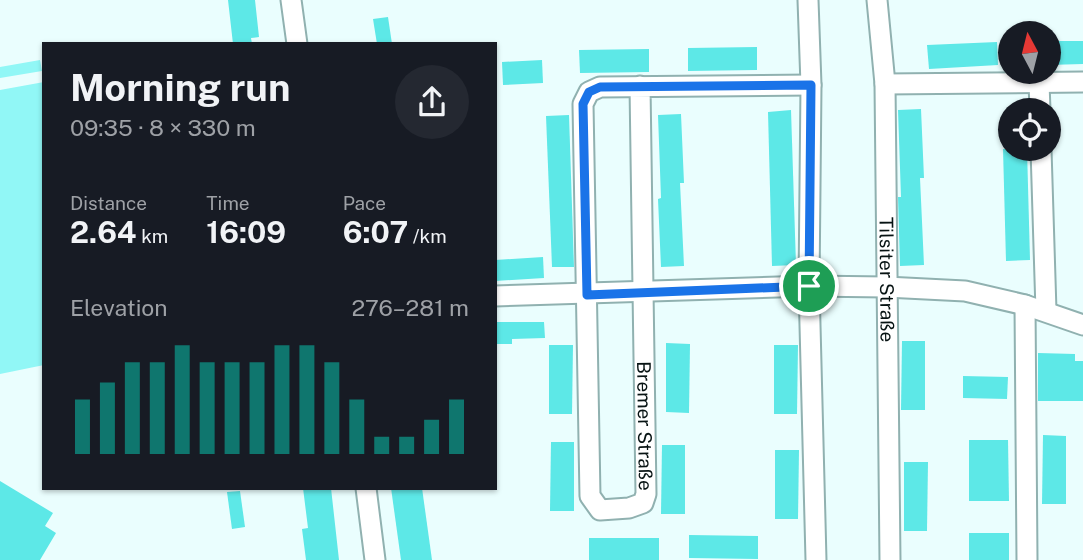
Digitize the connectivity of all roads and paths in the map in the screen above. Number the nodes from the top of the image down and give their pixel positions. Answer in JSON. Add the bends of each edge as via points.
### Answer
{"nodes":[{"id":1,"x":291,"y":0,"type":"edge"},
{"id":2,"x":808,"y":0,"type":"edge"},
{"id":3,"x":877,"y":0,"type":"edge"},
{"id":4,"x":297,"y":42,"type":"edge"},
{"id":5,"x":1061,"y":82,"type":"edge"},
{"id":6,"x":1083,"y":82,"type":"edge"},
{"id":7,"x":998,"y":83,"type":"edge"},
{"id":8,"x":885,"y":84,"type":"junction"},
{"id":9,"x":811,"y":85,"type":"junction"},
{"id":10,"x":640,"y":86,"type":"junction"},
{"id":11,"x":1041,"y":161,"type":"edge"},
{"id":12,"x":809,"y":286,"type":"junction"},
{"id":13,"x":886,"y":287,"type":"junction"},
{"id":14,"x":642,"y":293,"type":"junction"},
{"id":15,"x":587,"y":295,"type":"junction"},
{"id":16,"x":497,"y":296,"type":"edge"},
{"id":17,"x":1025,"y":305,"type":"junction"},
{"id":18,"x":1046,"y":311,"type":"junction"},
{"id":19,"x":1083,"y":325,"type":"edge"},
{"id":20,"x":366,"y":490,"type":"edge"},
{"id":21,"x":375,"y":560,"type":"edge"},
{"id":22,"x":816,"y":560,"type":"edge"},
{"id":23,"x":890,"y":560,"type":"edge"},
{"id":24,"x":1027,"y":560,"type":"edge"}],
"edges":[{"from":1,"to":4,"type":"street"},
{"from":2,"to":9,"type":"street"},
{"from":3,"to":8,"type":"street","name":"Tilsiter Straße"},
{"from":5,"to":6,"type":"street"},
{"from":7,"to":8,"type":"street"},
{"from":8,"to":13,"type":"street","name":"Tilsiter Straße"},
{"from":9,"to":10,"type":"street","name":"Bremer Straße"},
{"from":9,"to":12,"type":"street"},
{"from":10,"to":14,"type":"street","name":"Bremer Straße"},
{"from":10,"to":15,"type":"street","name":"Bremer Straße","via":[[600,87],[589,92],[583,104]]},
{"from":11,"to":18,"type":"street"},
{"from":12,"to":13,"type":"street"},
{"from":12,"to":14,"type":"street"},
{"from":12,"to":22,"type":"street"},
{"from":13,"to":17,"type":"street","via":[[965,292]]},
{"from":13,"to":23,"type":"street","name":"Tilsiter Straße"},
{"from":14,"to":15,"type":"street"},
{"from":14,"to":15,"type":"street","name":"Bremer Straße","via":[[646,494],[643,503],[629,508],[600,510],[590,496]]},
{"from":15,"to":16,"type":"street"},
{"from":17,"to":18,"type":"street"},
{"from":17,"to":24,"type":"street"},
{"from":18,"to":19,"type":"street"},
{"from":20,"to":21,"type":"street"}]}
